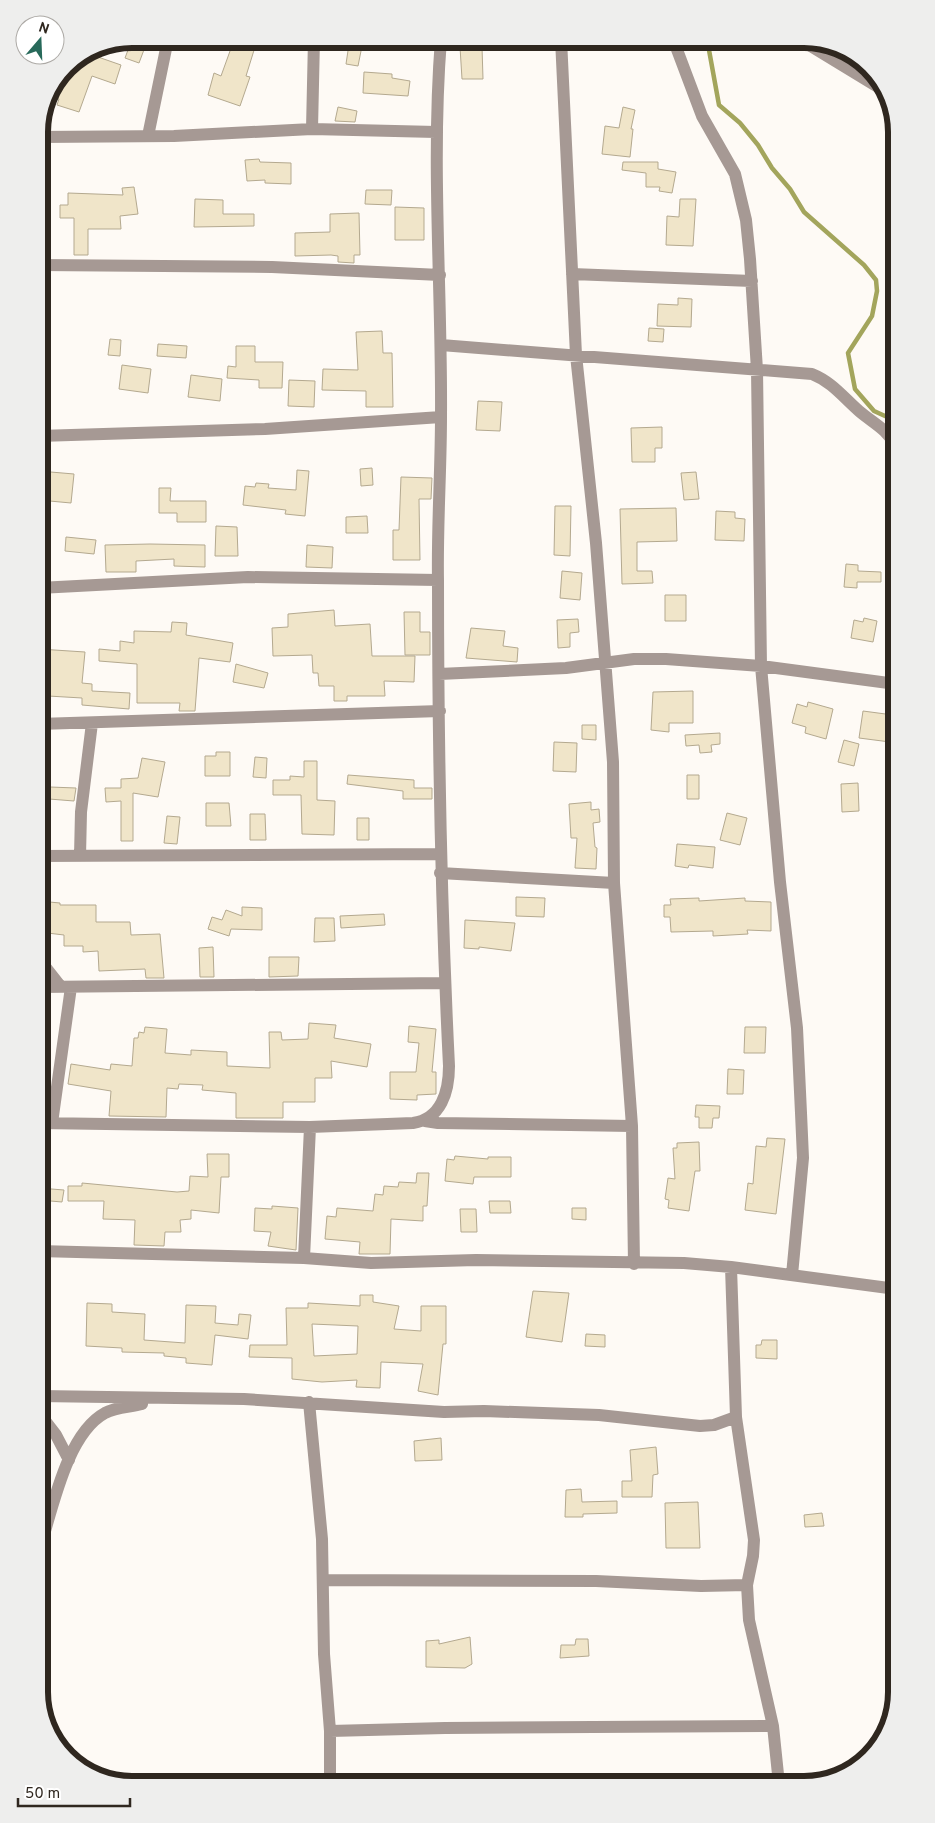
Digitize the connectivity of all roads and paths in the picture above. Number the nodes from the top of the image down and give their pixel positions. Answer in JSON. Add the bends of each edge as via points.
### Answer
{"nodes":[{"id":1,"x":166,"y":48,"type":"edge"},
{"id":2,"x":314,"y":48,"type":"edge"},
{"id":3,"x":441,"y":48,"type":"edge"},
{"id":4,"x":561,"y":48,"type":"edge"},
{"id":5,"x":676,"y":48,"type":"edge"},
{"id":6,"x":815,"y":49,"type":"edge"},
{"id":7,"x":872,"y":84,"type":"edge"},
{"id":8,"x":312,"y":129,"type":"junction"},
{"id":9,"x":436,"y":132,"type":"junction"},
{"id":10,"x":148,"y":136,"type":"junction"},
{"id":11,"x":48,"y":137,"type":"edge"},
{"id":12,"x":48,"y":265,"type":"edge"},
{"id":13,"x":572,"y":274,"type":"junction"},
{"id":14,"x":440,"y":275,"type":"junction"},
{"id":15,"x":752,"y":281,"type":"junction"},
{"id":16,"x":441,"y":345,"type":"junction"},
{"id":17,"x":576,"y":355,"type":"junction"},
{"id":18,"x":757,"y":370,"type":"junction"},
{"id":19,"x":441,"y":417,"type":"junction"},
{"id":20,"x":888,"y":434,"type":"edge"},
{"id":21,"x":48,"y":436,"type":"edge"},
{"id":22,"x":438,"y":580,"type":"junction"},
{"id":23,"x":48,"y":588,"type":"edge"},
{"id":24,"x":604,"y":661,"type":"junction"},
{"id":25,"x":761,"y":666,"type":"junction"},
{"id":26,"x":439,"y":674,"type":"junction"},
{"id":27,"x":888,"y":683,"type":"edge"},
{"id":28,"x":440,"y":711,"type":"junction"},
{"id":29,"x":92,"y":723,"type":"junction"},
{"id":30,"x":48,"y":724,"type":"edge"},
{"id":31,"x":440,"y":854,"type":"junction"},
{"id":32,"x":48,"y":856,"type":"edge"},
{"id":33,"x":80,"y":856,"type":"junction"},
{"id":34,"x":440,"y":873,"type":"junction"},
{"id":35,"x":614,"y":883,"type":"junction"},
{"id":36,"x":48,"y":968,"type":"edge"},
{"id":37,"x":445,"y":983,"type":"junction"},
{"id":38,"x":48,"y":986,"type":"edge"},
{"id":39,"x":66,"y":987,"type":"junction"},
{"id":40,"x":425,"y":1121,"type":"junction"},
{"id":41,"x":48,"y":1123,"type":"edge"},
{"id":42,"x":52,"y":1123,"type":"junction"},
{"id":43,"x":632,"y":1126,"type":"junction"},
{"id":44,"x":310,"y":1128,"type":"junction"},
{"id":45,"x":48,"y":1251,"type":"edge"},
{"id":46,"x":304,"y":1258,"type":"junction"},
{"id":47,"x":634,"y":1264,"type":"junction"},
{"id":48,"x":731,"y":1266,"type":"junction"},
{"id":49,"x":792,"y":1275,"type":"junction"},
{"id":50,"x":888,"y":1288,"type":"edge"},
{"id":51,"x":48,"y":1396,"type":"edge"},
{"id":52,"x":164,"y":1399,"type":"junction"},
{"id":53,"x":309,"y":1402,"type":"junction"},
{"id":54,"x":736,"y":1417,"type":"junction"},
{"id":55,"x":48,"y":1424,"type":"edge"},
{"id":56,"x":69,"y":1460,"type":"junction"},
{"id":57,"x":48,"y":1524,"type":"edge"},
{"id":58,"x":323,"y":1580,"type":"junction"},
{"id":59,"x":747,"y":1585,"type":"junction"},
{"id":60,"x":773,"y":1726,"type":"junction"},
{"id":61,"x":330,"y":1731,"type":"junction"},
{"id":62,"x":330,"y":1775,"type":"edge"},
{"id":63,"x":778,"y":1776,"type":"edge"}],
"edges":[{"from":1,"to":10,"type":"street"},
{"from":2,"to":8,"type":"street"},
{"from":3,"to":9,"type":"street"},
{"from":4,"to":13,"type":"street"},
{"from":5,"to":15,"type":"street","via":[[702,116],[735,174],[746,220]]},
{"from":6,"to":7,"type":"street"},
{"from":8,"to":9,"type":"street"},
{"from":8,"to":10,"type":"street"},
{"from":9,"to":14,"type":"street"},
{"from":10,"to":11,"type":"street"},
{"from":12,"to":14,"type":"street","via":[[272,267]]},
{"from":13,"to":15,"type":"street"},
{"from":13,"to":17,"type":"street"},
{"from":14,"to":16,"type":"street"},
{"from":15,"to":18,"type":"street"},
{"from":16,"to":17,"type":"street"},
{"from":16,"to":19,"type":"street"},
{"from":17,"to":18,"type":"street"},
{"from":17,"to":24,"type":"street","via":[[596,543]]},
{"from":18,"to":20,"type":"street","via":[[792,371],[820,377],[836,387]]},
{"from":18,"to":25,"type":"street"},
{"from":19,"to":21,"type":"street","via":[[265,429]]},
{"from":19,"to":22,"type":"street"},
{"from":22,"to":23,"type":"street","via":[[248,577]]},
{"from":22,"to":26,"type":"street"},
{"from":24,"to":25,"type":"street","via":[[666,659]]},
{"from":24,"to":26,"type":"street","via":[[566,668]]},
{"from":24,"to":35,"type":"street","via":[[613,762]]},
{"from":25,"to":27,"type":"street"},
{"from":25,"to":49,"type":"street","via":[[796,1028],[801,1113],[803,1158]]},
{"from":26,"to":28,"type":"street"},
{"from":28,"to":29,"type":"street"},
{"from":28,"to":31,"type":"street"},
{"from":29,"to":30,"type":"street"},
{"from":29,"to":33,"type":"street"},
{"from":31,"to":33,"type":"street"},
{"from":31,"to":34,"type":"street"},
{"from":32,"to":33,"type":"street"},
{"from":34,"to":35,"type":"street"},
{"from":34,"to":37,"type":"street"},
{"from":35,"to":43,"type":"street"},
{"from":36,"to":39,"type":"street"},
{"from":37,"to":39,"type":"street"},
{"from":37,"to":40,"type":"street","via":[[448,1085],[438,1110]]},
{"from":38,"to":39,"type":"street"},
{"from":39,"to":42,"type":"street"},
{"from":40,"to":43,"type":"street"},
{"from":40,"to":44,"type":"street"},
{"from":41,"to":42,"type":"street"},
{"from":42,"to":44,"type":"street"},
{"from":43,"to":47,"type":"street"},
{"from":44,"to":46,"type":"street"},
{"from":45,"to":46,"type":"street"},
{"from":46,"to":47,"type":"street","via":[[371,1263],[476,1260]]},
{"from":47,"to":48,"type":"street","via":[[684,1262]]},
{"from":48,"to":49,"type":"street"},
{"from":48,"to":54,"type":"street"},
{"from":49,"to":50,"type":"street"},
{"from":51,"to":52,"type":"street"},
{"from":52,"to":53,"type":"street"},
{"from":52,"to":56,"type":"street","via":[[104,1413],[86,1430]]},
{"from":53,"to":54,"type":"street","via":[[444,1412],[600,1415],[700,1426]]},
{"from":53,"to":58,"type":"street"},
{"from":54,"to":59,"type":"street","via":[[754,1532],[754,1556]]},
{"from":55,"to":56,"type":"street"},
{"from":56,"to":57,"type":"street"},
{"from":58,"to":59,"type":"street"},
{"from":58,"to":61,"type":"street"},
{"from":59,"to":60,"type":"street","via":[[749,1620]]},
{"from":60,"to":61,"type":"street"},
{"from":60,"to":63,"type":"street"},
{"from":61,"to":62,"type":"street"}]}
